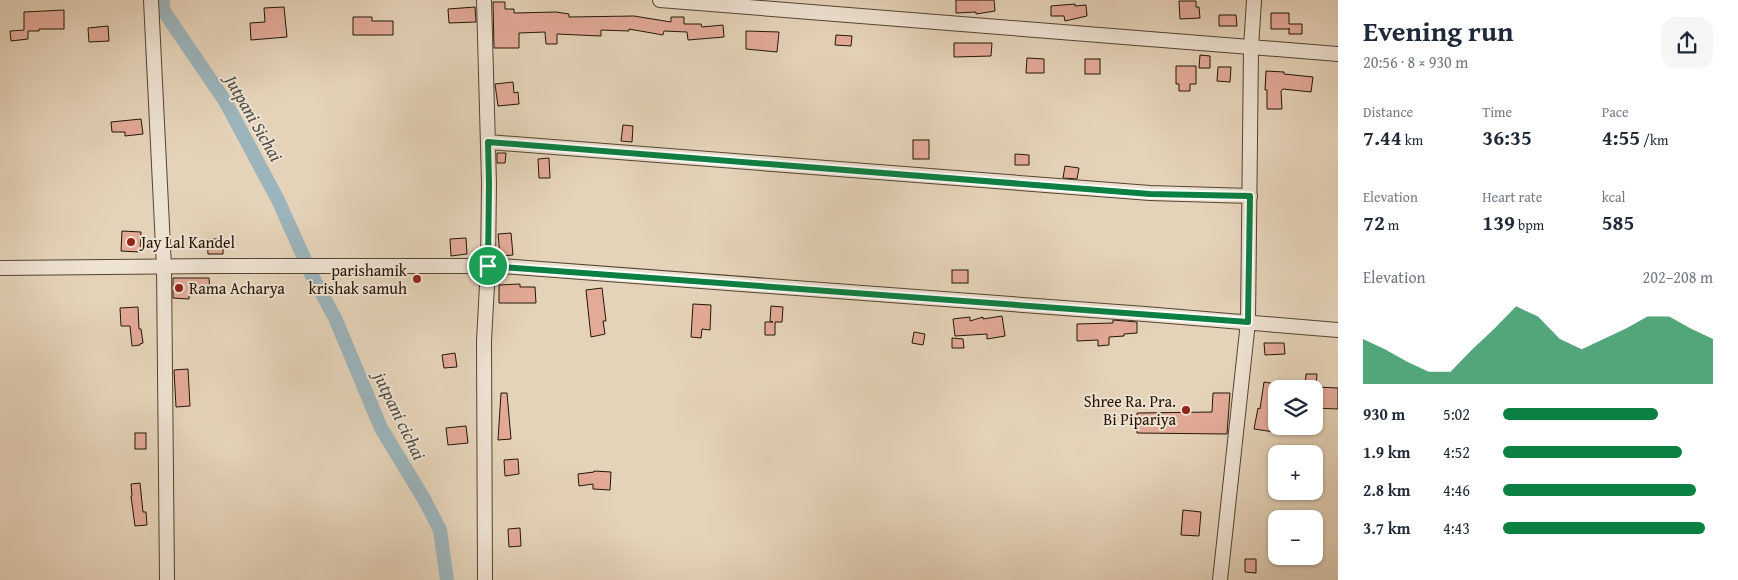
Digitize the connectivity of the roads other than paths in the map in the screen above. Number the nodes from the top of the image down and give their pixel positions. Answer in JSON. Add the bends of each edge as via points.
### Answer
{"nodes":[{"id":1,"x":150,"y":0,"type":"edge"},
{"id":2,"x":484,"y":0,"type":"edge"},
{"id":3,"x":660,"y":0,"type":"edge"},
{"id":4,"x":1254,"y":0,"type":"edge"},
{"id":5,"x":1251,"y":48,"type":"junction"},
{"id":6,"x":1338,"y":54,"type":"edge"},
{"id":7,"x":488,"y":142,"type":"junction"},
{"id":8,"x":1250,"y":196,"type":"junction"},
{"id":9,"x":488,"y":266,"type":"junction"},
{"id":10,"x":164,"y":267,"type":"junction"},
{"id":11,"x":0,"y":268,"type":"edge"},
{"id":12,"x":1248,"y":322,"type":"junction"},
{"id":13,"x":1338,"y":330,"type":"edge"},
{"id":14,"x":168,"y":580,"type":"edge"},
{"id":15,"x":485,"y":580,"type":"edge"},
{"id":16,"x":1220,"y":580,"type":"edge"}],
"edges":[{"from":1,"to":10,"type":"street"},
{"from":2,"to":7,"type":"street"},
{"from":3,"to":5,"type":"street"},
{"from":4,"to":5,"type":"street"},
{"from":5,"to":6,"type":"street"},
{"from":5,"to":8,"type":"street"},
{"from":7,"to":8,"type":"street","via":[[1150,194]]},
{"from":7,"to":9,"type":"street"},
{"from":8,"to":12,"type":"street"},
{"from":9,"to":10,"type":"street"},
{"from":9,"to":12,"type":"street"},
{"from":9,"to":15,"type":"street","via":[[484,341]]},
{"from":10,"to":11,"type":"street"},
{"from":10,"to":14,"type":"street"},
{"from":12,"to":13,"type":"street"},
{"from":12,"to":16,"type":"street"}]}
